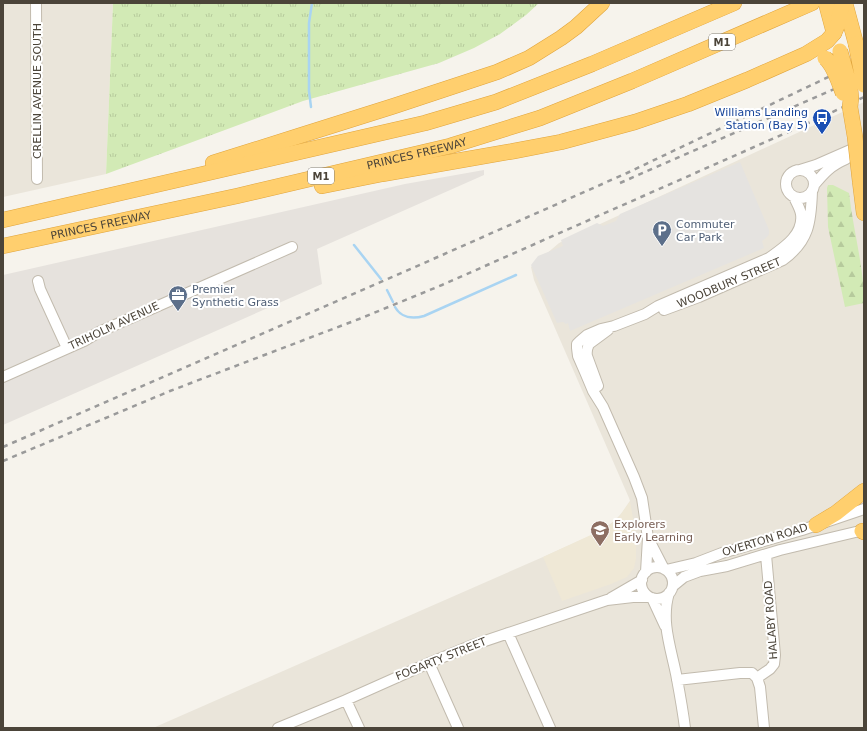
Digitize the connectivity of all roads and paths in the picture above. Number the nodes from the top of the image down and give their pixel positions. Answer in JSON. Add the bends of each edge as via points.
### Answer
{"nodes":[{"id":1,"x":36,"y":3,"type":"edge"},
{"id":2,"x":602,"y":3,"type":"edge"},
{"id":3,"x":734,"y":3,"type":"edge"},
{"id":4,"x":812,"y":3,"type":"edge"},
{"id":5,"x":826,"y":3,"type":"edge"},
{"id":6,"x":843,"y":5,"type":"edge"},
{"id":7,"x":834,"y":33,"type":"junction"},
{"id":8,"x":806,"y":54,"type":"junction"},
{"id":9,"x":864,"y":85,"type":"edge"},
{"id":10,"x":850,"y":107,"type":"junction"},
{"id":11,"x":864,"y":144,"type":"edge"},
{"id":12,"x":864,"y":151,"type":"edge"},
{"id":13,"x":800,"y":170,"type":"junction"},
{"id":14,"x":37,"y":179,"type":"dead end"},
{"id":15,"x":813,"y":188,"type":"junction"},
{"id":16,"x":113,"y":195,"type":"junction"},
{"id":17,"x":237,"y":196,"type":"junction"},
{"id":18,"x":794,"y":196,"type":"junction"},
{"id":19,"x":864,"y":213,"type":"edge"},
{"id":20,"x":3,"y":220,"type":"edge"},
{"id":21,"x":3,"y":246,"type":"edge"},
{"id":22,"x":292,"y":247,"type":"dead end"},
{"id":23,"x":38,"y":281,"type":"dead end"},
{"id":24,"x":697,"y":292,"type":"junction"},
{"id":25,"x":67,"y":348,"type":"junction"},
{"id":26,"x":3,"y":377,"type":"edge"},
{"id":27,"x":864,"y":491,"type":"edge"},
{"id":28,"x":864,"y":509,"type":"edge"},
{"id":29,"x":816,"y":525,"type":"junction"},
{"id":30,"x":863,"y":531,"type":"edge"},
{"id":31,"x":648,"y":538,"type":"junction"},
{"id":32,"x":746,"y":546,"type":"junction"},
{"id":33,"x":766,"y":555,"type":"junction"},
{"id":34,"x":752,"y":558,"type":"junction"},
{"id":35,"x":665,"y":570,"type":"junction"},
{"id":36,"x":644,"y":576,"type":"junction"},
{"id":37,"x":671,"y":590,"type":"junction"},
{"id":38,"x":650,"y":597,"type":"junction"},
{"id":39,"x":607,"y":600,"type":"junction"},
{"id":40,"x":666,"y":628,"type":"junction"},
{"id":41,"x":508,"y":633,"type":"junction"},
{"id":42,"x":429,"y":663,"type":"junction"},
{"id":43,"x":757,"y":678,"type":"junction"},
{"id":44,"x":677,"y":680,"type":"junction"},
{"id":45,"x":346,"y":700,"type":"junction"},
{"id":46,"x":278,"y":728,"type":"edge"},
{"id":47,"x":359,"y":728,"type":"edge"},
{"id":48,"x":458,"y":728,"type":"edge"},
{"id":49,"x":550,"y":728,"type":"edge"},
{"id":50,"x":685,"y":728,"type":"edge"},
{"id":51,"x":764,"y":728,"type":"edge"}],
"edges":[{"from":1,"to":14,"type":"street","name":"CRELLIN AVENUE SOUTH"},
{"from":2,"to":16,"type":"highway","via":[[561,38],[529,58],[497,72]]},
{"from":3,"to":16,"type":"highway","via":[[496,102],[424,124]]},
{"from":4,"to":17,"type":"highway","name":"PRINCES FREEWAY","number":"M1","via":[[540,118],[450,146]]},
{"from":5,"to":7,"type":"highway"},
{"from":6,"to":7,"type":"highway"},
{"from":6,"to":9,"type":"highway","bridge":true,"via":[[856,44]]},
{"from":7,"to":8,"type":"highway","via":[[827,41]]},
{"from":7,"to":10,"type":"highway","bridge":true,"via":[[850,87]]},
{"from":8,"to":10,"type":"highway","bridge":true,"via":[[828,60]]},
{"from":8,"to":17,"type":"highway","via":[[688,104],[635,122],[561,142],[297,191]]},
{"from":10,"to":19,"type":"highway","bridge":true},
{"from":11,"to":13,"type":"street"},
{"from":12,"to":15,"type":"street","via":[[828,169]]},
{"from":13,"to":15,"type":"street","via":[[808,172],[814,182]]},
{"from":13,"to":18,"type":"street","via":[[789,174],[786,180],[787,189]]},
{"from":15,"to":18,"type":"street","via":[[804,197]]},
{"from":15,"to":24,"type":"street","name":"WOODBURY STREET","via":[[808,229],[792,254],[783,260]]},
{"from":16,"to":20,"type":"highway"},
{"from":17,"to":21,"type":"highway","name":"PRINCES FREEWAY","number":"M1"},
{"from":18,"to":24,"type":"street","name":"WOODBURY STREET","via":[[801,213],[801,222],[796,234],[785,247],[769,258]]},
{"from":22,"to":25,"type":"street","name":"TRIHOLM AVENUE"},
{"from":23,"to":25,"type":"street"},
{"from":24,"to":31,"type":"street","name":"WOODBURY STREET","via":[[661,311],[645,314],[588,335],[576,348],[642,498]]},
{"from":25,"to":26,"type":"street","name":"TRIHOLM AVENUE"},
{"from":27,"to":29,"type":"highway"},
{"from":28,"to":29,"type":"street","name":"OVERTON ROAD"},
{"from":29,"to":32,"type":"street","name":"OVERTON ROAD"},
{"from":30,"to":33,"type":"street","name":"OVERTON ROAD"},
{"from":31,"to":35,"type":"street","name":"WOODBURY STREET"},
{"from":31,"to":36,"type":"street","name":"WOODBURY STREET"},
{"from":32,"to":34,"type":"street"},
{"from":32,"to":35,"type":"street","name":"OVERTON ROAD","via":[[696,564]]},
{"from":33,"to":34,"type":"street","name":"OVERTON ROAD"},
{"from":33,"to":43,"type":"street","name":"HALABY ROAD","via":[[775,663]]},
{"from":34,"to":37,"type":"street","name":"OVERTON ROAD","via":[[693,573],[684,577]]},
{"from":35,"to":36,"type":"street","via":[[653,568]]},
{"from":35,"to":37,"type":"street","via":[[672,578]]},
{"from":36,"to":38,"type":"street","via":[[642,588]]},
{"from":36,"to":39,"type":"street","name":"FOGARTY STREET"},
{"from":37,"to":38,"type":"street","via":[[661,598]]},
{"from":37,"to":40,"type":"street","via":[[667,601]]},
{"from":38,"to":39,"type":"street","name":"FOGARTY STREET"},
{"from":38,"to":40,"type":"street"},
{"from":39,"to":41,"type":"street","name":"FOGARTY STREET"},
{"from":40,"to":44,"type":"street"},
{"from":41,"to":42,"type":"street","name":"FOGARTY STREET"},
{"from":41,"to":49,"type":"street"},
{"from":42,"to":45,"type":"street","name":"FOGARTY STREET"},
{"from":42,"to":48,"type":"street"},
{"from":43,"to":44,"type":"street","via":[[752,673],[740,673]]},
{"from":43,"to":51,"type":"street"},
{"from":44,"to":50,"type":"street"},
{"from":45,"to":46,"type":"street","name":"FOGARTY STREET"},
{"from":45,"to":47,"type":"street"}]}
